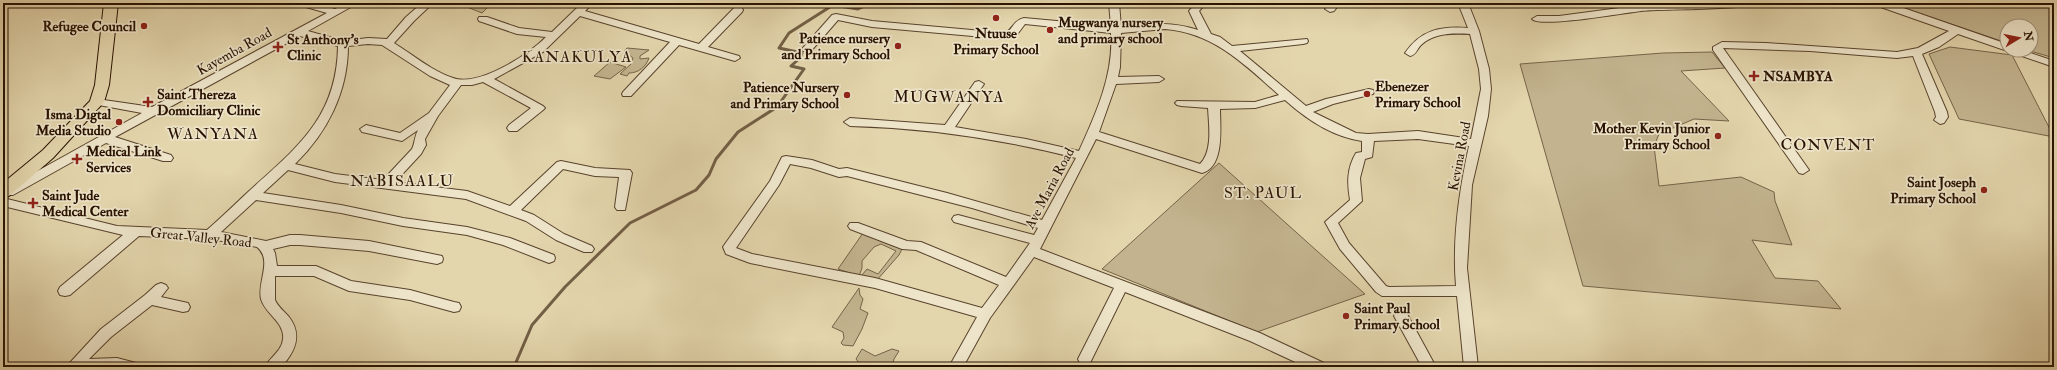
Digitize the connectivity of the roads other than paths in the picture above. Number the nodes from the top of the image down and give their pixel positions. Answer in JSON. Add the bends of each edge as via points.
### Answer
{"nodes":[{"id":1,"x":111,"y":3,"type":"edge"},
{"id":2,"x":303,"y":3,"type":"edge"},
{"id":3,"x":353,"y":3,"type":"edge"},
{"id":4,"x":428,"y":3,"type":"edge"},
{"id":5,"x":588,"y":3,"type":"edge"},
{"id":6,"x":1114,"y":3,"type":"edge"},
{"id":7,"x":1201,"y":3,"type":"edge"},
{"id":8,"x":1463,"y":3,"type":"edge"},
{"id":9,"x":1748,"y":3,"type":"edge"},
{"id":10,"x":1879,"y":3,"type":"edge"},
{"id":11,"x":1700,"y":4,"type":"edge"},
{"id":12,"x":738,"y":10,"type":"dead end"},
{"id":13,"x":336,"y":12,"type":"junction"},
{"id":14,"x":578,"y":12,"type":"junction"},
{"id":15,"x":483,"y":19,"type":"dead end"},
{"id":16,"x":1537,"y":19,"type":"dead end"},
{"id":17,"x":1117,"y":30,"type":"junction"},
{"id":18,"x":1474,"y":31,"type":"junction"},
{"id":19,"x":1956,"y":31,"type":"junction"},
{"id":20,"x":298,"y":32,"type":"junction"},
{"id":21,"x":554,"y":35,"type":"junction"},
{"id":22,"x":1206,"y":35,"type":"junction"},
{"id":23,"x":677,"y":41,"type":"junction"},
{"id":24,"x":1304,"y":41,"type":"dead end"},
{"id":25,"x":342,"y":44,"type":"junction"},
{"id":26,"x":389,"y":44,"type":"junction"},
{"id":27,"x":1999,"y":45,"type":"edge"},
{"id":28,"x":701,"y":48,"type":"junction"},
{"id":29,"x":806,"y":49,"type":"dead end"},
{"id":30,"x":1231,"y":50,"type":"junction"},
{"id":31,"x":1410,"y":53,"type":"dead end"},
{"id":32,"x":1917,"y":54,"type":"junction"},
{"id":33,"x":735,"y":58,"type":"dead end"},
{"id":34,"x":2036,"y":58,"type":"edge"},
{"id":35,"x":2054,"y":64,"type":"edge"},
{"id":36,"x":486,"y":79,"type":"junction"},
{"id":37,"x":1159,"y":79,"type":"dead end"},
{"id":38,"x":1112,"y":81,"type":"junction"},
{"id":39,"x":458,"y":82,"type":"junction"},
{"id":40,"x":979,"y":84,"type":"dead end"},
{"id":41,"x":1369,"y":92,"type":"dead end"},
{"id":42,"x":627,"y":94,"type":"dead end"},
{"id":43,"x":1286,"y":96,"type":"junction"},
{"id":44,"x":97,"y":102,"type":"junction"},
{"id":45,"x":1181,"y":103,"type":"dead end"},
{"id":46,"x":1214,"y":106,"type":"junction"},
{"id":47,"x":154,"y":111,"type":"junction"},
{"id":48,"x":1304,"y":111,"type":"junction"},
{"id":49,"x":433,"y":114,"type":"junction"},
{"id":50,"x":1940,"y":120,"type":"dead end"},
{"id":51,"x":850,"y":122,"type":"dead end"},
{"id":52,"x":513,"y":128,"type":"dead end"},
{"id":53,"x":366,"y":129,"type":"dead end"},
{"id":54,"x":948,"y":129,"type":"junction"},
{"id":55,"x":1093,"y":134,"type":"junction"},
{"id":56,"x":104,"y":138,"type":"junction"},
{"id":57,"x":1368,"y":138,"type":"junction"},
{"id":58,"x":1476,"y":143,"type":"junction"},
{"id":59,"x":1083,"y":156,"type":"junction"},
{"id":60,"x":167,"y":158,"type":"dead end"},
{"id":61,"x":285,"y":165,"type":"junction"},
{"id":62,"x":1802,"y":170,"type":"dead end"},
{"id":63,"x":385,"y":185,"type":"junction"},
{"id":64,"x":3,"y":192,"type":"edge"},
{"id":65,"x":252,"y":195,"type":"junction"},
{"id":66,"x":3,"y":196,"type":"edge"},
{"id":67,"x":3,"y":202,"type":"edge"},
{"id":68,"x":621,"y":207,"type":"dead end"},
{"id":69,"x":512,"y":212,"type":"junction"},
{"id":70,"x":958,"y":219,"type":"dead end"},
{"id":71,"x":854,"y":226,"type":"dead end"},
{"id":72,"x":1046,"y":226,"type":"junction"},
{"id":73,"x":137,"y":230,"type":"junction"},
{"id":74,"x":210,"y":235,"type":"junction"},
{"id":75,"x":266,"y":246,"type":"junction"},
{"id":76,"x":1035,"y":246,"type":"junction"},
{"id":77,"x":588,"y":249,"type":"dead end"},
{"id":78,"x":549,"y":258,"type":"dead end"},
{"id":79,"x":437,"y":259,"type":"dead end"},
{"id":80,"x":269,"y":271,"type":"junction"},
{"id":81,"x":1008,"y":283,"type":"junction"},
{"id":82,"x":1121,"y":286,"type":"junction"},
{"id":83,"x":161,"y":288,"type":"dead end"},
{"id":84,"x":1463,"y":291,"type":"junction"},
{"id":85,"x":65,"y":292,"type":"dead end"},
{"id":86,"x":150,"y":299,"type":"junction"},
{"id":87,"x":454,"y":306,"type":"dead end"},
{"id":88,"x":183,"y":307,"type":"dead end"},
{"id":89,"x":985,"y":314,"type":"junction"},
{"id":90,"x":1401,"y":316,"type":"dead end"},
{"id":91,"x":1085,"y":359,"type":"dead end"},
{"id":92,"x":277,"y":366,"type":"edge"},
{"id":93,"x":73,"y":367,"type":"edge"},
{"id":94,"x":131,"y":367,"type":"edge"},
{"id":95,"x":956,"y":367,"type":"edge"},
{"id":96,"x":1319,"y":367,"type":"edge"},
{"id":97,"x":1429,"y":367,"type":"edge"},
{"id":98,"x":1471,"y":367,"type":"edge"}],
"edges":[{"from":1,"to":44,"type":"main road","via":[[102,85]]},
{"from":2,"to":13,"type":"street"},
{"from":3,"to":13,"type":"street","name":"Kayemba Road"},
{"from":4,"to":26,"type":"street","via":[[410,19]]},
{"from":5,"to":14,"type":"street"},
{"from":6,"to":17,"type":"street","name":"Ave Maria Road"},
{"from":7,"to":22,"type":"street","via":[[1194,11]]},
{"from":8,"to":18,"type":"street","name":"Kevina Road"},
{"from":9,"to":11,"type":"street"},
{"from":10,"to":19,"type":"street"},
{"from":11,"to":16,"type":"street","via":[[1642,8],[1566,19]]},
{"from":12,"to":28,"type":"street"},
{"from":13,"to":20,"type":"street","name":"Kayemba Road"},
{"from":14,"to":21,"type":"street"},
{"from":14,"to":23,"type":"street"},
{"from":15,"to":21,"type":"street","via":[[517,31]]},
{"from":17,"to":22,"type":"street","via":[[1175,27]]},
{"from":17,"to":29,"type":"street","via":[[1024,21],[1019,23],[1012,34],[1006,36],[872,24],[835,17]]},
{"from":17,"to":38,"type":"street","name":"Ave Maria Road"},
{"from":18,"to":31,"type":"street","via":[[1452,30],[1431,34],[1414,45]]},
{"from":18,"to":58,"type":"street","name":"Kevina Road","via":[[1484,69],[1486,89]]},
{"from":19,"to":27,"type":"street"},
{"from":19,"to":32,"type":"street"},
{"from":20,"to":25,"type":"street"},
{"from":20,"to":47,"type":"street","name":"Kayemba Road"},
{"from":21,"to":36,"type":"street","via":[[535,52]]},
{"from":22,"to":30,"type":"street","via":[[1216,38]]},
{"from":23,"to":28,"type":"street"},
{"from":23,"to":42,"type":"street"},
{"from":24,"to":30,"type":"street"},
{"from":25,"to":26,"type":"street","via":[[368,40]]},
{"from":25,"to":61,"type":"street","via":[[343,61],[331,107],[310,142]]},
{"from":26,"to":39,"type":"street","via":[[423,68],[450,81]]},
{"from":28,"to":33,"type":"street"},
{"from":30,"to":43,"type":"street"},
{"from":32,"to":50,"type":"street","via":[[1941,112]]},
{"from":32,"to":62,"type":"street","via":[[1897,55],[1810,47],[1718,47]]},
{"from":34,"to":35,"type":"street"},
{"from":36,"to":39,"type":"street"},
{"from":36,"to":52,"type":"street","via":[[539,108]]},
{"from":37,"to":38,"type":"street"},
{"from":38,"to":55,"type":"street","name":"Ave Maria Road"},
{"from":39,"to":49,"type":"street"},
{"from":40,"to":54,"type":"street"},
{"from":41,"to":48,"type":"street","via":[[1330,100]]},
{"from":43,"to":46,"type":"street","via":[[1255,105]]},
{"from":43,"to":48,"type":"street"},
{"from":44,"to":47,"type":"street"},
{"from":44,"to":64,"type":"main road","via":[[48,154]]},
{"from":45,"to":46,"type":"street"},
{"from":46,"to":55,"type":"street","via":[[1215,144],[1202,169]]},
{"from":47,"to":56,"type":"street","name":"Kayemba Road"},
{"from":48,"to":57,"type":"street","via":[[1347,134]]},
{"from":49,"to":53,"type":"street","via":[[402,137]]},
{"from":49,"to":63,"type":"street","via":[[419,139],[417,151]]},
{"from":51,"to":54,"type":"street","via":[[904,123]]},
{"from":54,"to":59,"type":"street"},
{"from":55,"to":59,"type":"street","name":"Ave Maria Road"},
{"from":56,"to":60,"type":"street"},
{"from":56,"to":66,"type":"street","name":"Kayemba Road"},
{"from":57,"to":58,"type":"street","via":[[1418,135]]},
{"from":57,"to":84,"type":"street","via":[[1368,154],[1360,156],[1355,169],[1353,184],[1356,201],[1331,222],[1341,242],[1381,289],[1387,292]]},
{"from":58,"to":84,"type":"street","name":"Kevina Road","via":[[1466,185],[1461,268]]},
{"from":59,"to":72,"type":"street","name":"Ave Maria Road"},
{"from":61,"to":63,"type":"street","via":[[321,175]]},
{"from":61,"to":65,"type":"street"},
{"from":63,"to":69,"type":"street","via":[[467,196]]},
{"from":65,"to":74,"type":"street"},
{"from":65,"to":78,"type":"street","via":[[467,231],[506,241]]},
{"from":67,"to":73,"type":"street","name":"Great Valley Road","via":[[117,230]]},
{"from":68,"to":69,"type":"street","via":[[626,173],[595,172],[560,166]]},
{"from":69,"to":77,"type":"street","via":[[530,218],[560,237]]},
{"from":70,"to":76,"type":"street"},
{"from":71,"to":81,"type":"street","via":[[906,246],[917,245]]},
{"from":72,"to":76,"type":"street","name":"Ave Maria Road"},
{"from":72,"to":89,"type":"street","via":[[990,207],[913,187],[786,160],[775,182],[729,247],[731,251],[750,258],[875,283]]},
{"from":73,"to":74,"type":"street","name":"Great Valley Road"},
{"from":73,"to":85,"type":"street"},
{"from":74,"to":75,"type":"street","name":"Great Valley Road"},
{"from":75,"to":79,"type":"street","via":[[300,240],[369,246]]},
{"from":75,"to":80,"type":"street","name":"Great Valley Road","via":[[271,261]]},
{"from":76,"to":81,"type":"street","name":"Ave Maria Road"},
{"from":76,"to":82,"type":"street"},
{"from":80,"to":87,"type":"street","via":[[316,271],[349,286],[410,295]]},
{"from":80,"to":92,"type":"street","name":"Great Valley Road","via":[[268,302],[286,324],[290,334],[288,346]]},
{"from":81,"to":89,"type":"street","name":"Ave Maria Road"},
{"from":82,"to":91,"type":"street"},
{"from":82,"to":96,"type":"street","via":[[1255,337]]},
{"from":83,"to":86,"type":"street"},
{"from":84,"to":98,"type":"street","name":"Kevina Road"},
{"from":86,"to":88,"type":"street"},
{"from":86,"to":93,"type":"street","via":[[106,333]]},
{"from":89,"to":95,"type":"street","name":"Ave Maria Road"},
{"from":90,"to":97,"type":"street"},
{"from":93,"to":94,"type":"street","via":[[97,364],[122,364]]}]}
